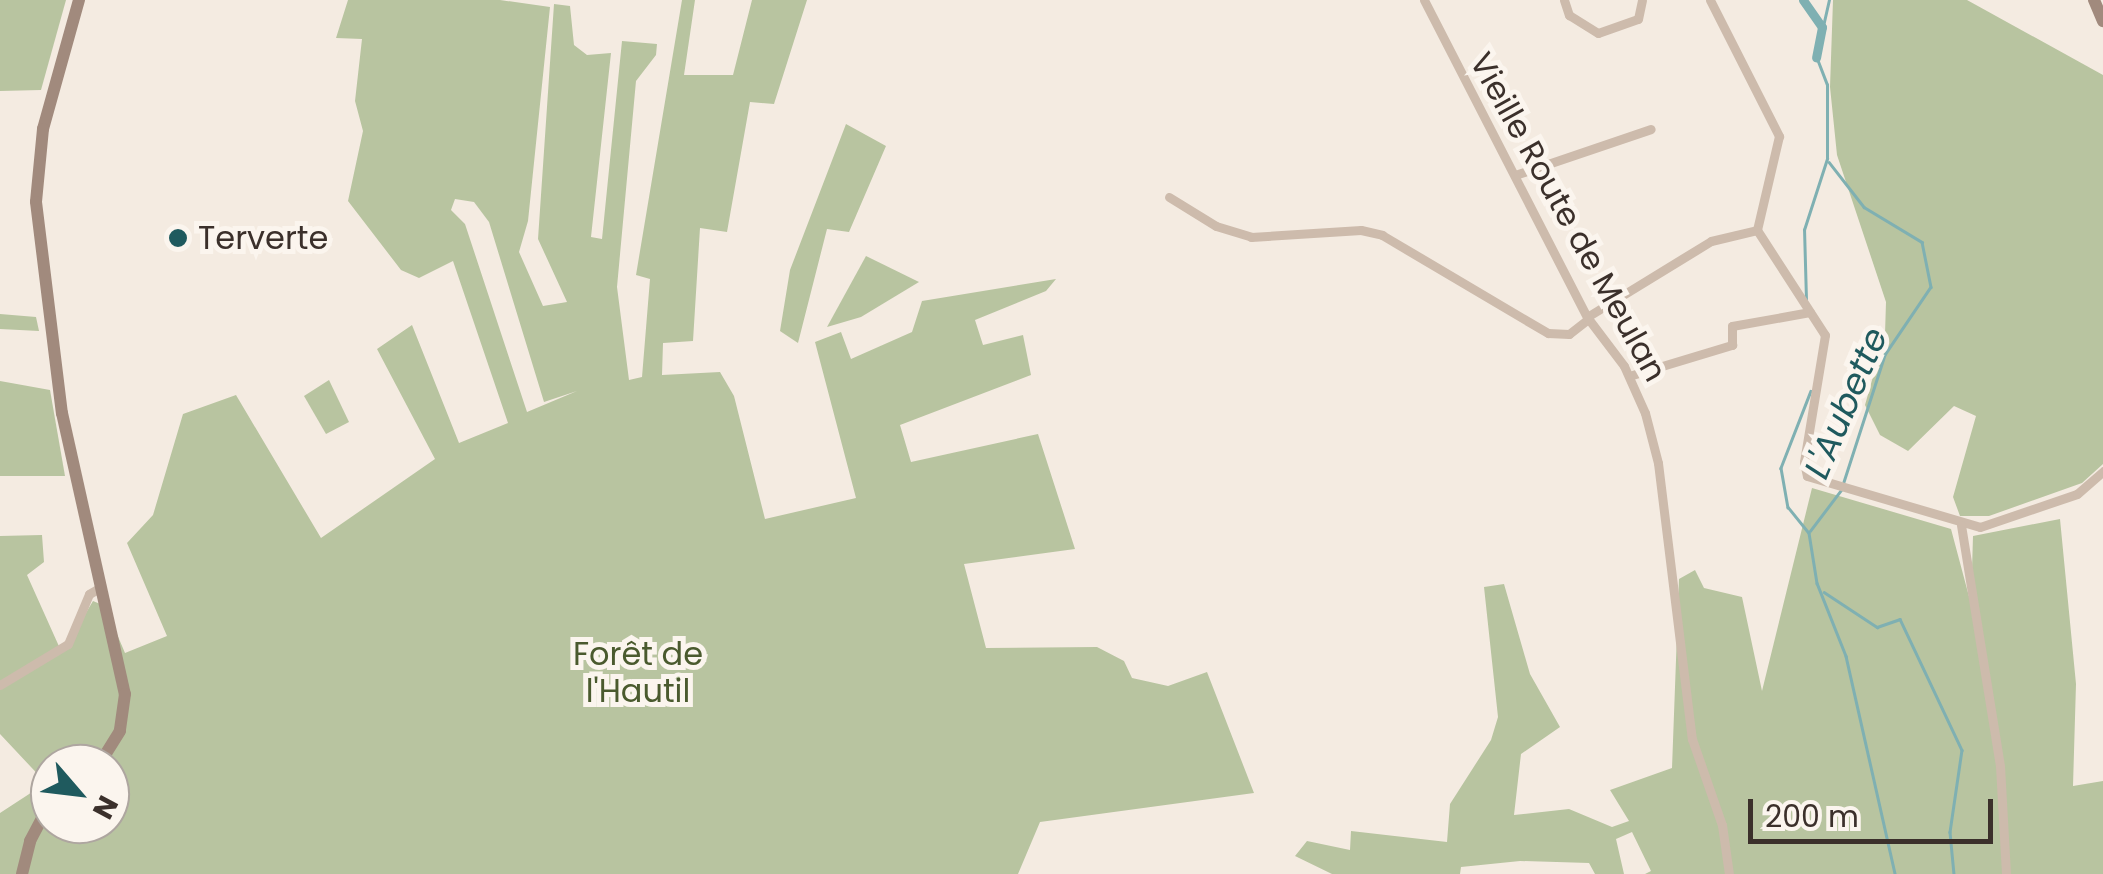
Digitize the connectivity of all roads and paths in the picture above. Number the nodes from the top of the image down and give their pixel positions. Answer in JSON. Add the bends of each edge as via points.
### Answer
{"nodes":[{"id":1,"x":80,"y":0,"type":"edge"},
{"id":2,"x":1424,"y":0,"type":"edge"},
{"id":3,"x":1564,"y":0,"type":"edge"},
{"id":4,"x":1642,"y":0,"type":"edge"},
{"id":5,"x":1710,"y":0,"type":"edge"},
{"id":6,"x":2094,"y":0,"type":"edge"},
{"id":7,"x":2103,"y":21,"type":"edge"},
{"id":8,"x":1651,"y":129,"type":"dead end"},
{"id":9,"x":1518,"y":174,"type":"junction"},
{"id":10,"x":1169,"y":197,"type":"dead end"},
{"id":11,"x":1756,"y":230,"type":"junction"},
{"id":12,"x":1810,"y":312,"type":"junction"},
{"id":13,"x":1588,"y":318,"type":"junction"},
{"id":14,"x":1629,"y":376,"type":"junction"},
{"id":15,"x":2103,"y":471,"type":"edge"},
{"id":16,"x":1961,"y":525,"type":"junction"},
{"id":17,"x":101,"y":588,"type":"junction"},
{"id":18,"x":0,"y":685,"type":"edge"},
{"id":19,"x":112,"y":744,"type":"edge"},
{"id":20,"x":30,"y":841,"type":"edge"},
{"id":21,"x":22,"y":874,"type":"edge"},
{"id":22,"x":1729,"y":874,"type":"edge"},
{"id":23,"x":2006,"y":874,"type":"edge"}],
"edges":[{"from":1,"to":17,"type":"main road","via":[[43,129],[36,202],[62,413]]},
{"from":2,"to":9,"type":"street","name":"Vieille Route de Meulan"},
{"from":3,"to":4,"type":"street","via":[[1569,14],[1598,33],[1638,19]]},
{"from":5,"to":11,"type":"street","via":[[1779,136]]},
{"from":6,"to":7,"type":"main road"},
{"from":8,"to":9,"type":"street"},
{"from":9,"to":13,"type":"street","name":"Vieille Route de Meulan"},
{"from":10,"to":13,"type":"street","via":[[1216,226],[1252,237],[1360,230],[1382,235],[1548,333],[1569,334]]},
{"from":11,"to":12,"type":"street"},
{"from":11,"to":13,"type":"street","via":[[1711,241]]},
{"from":12,"to":14,"type":"street","via":[[1732,326],[1732,345]]},
{"from":12,"to":16,"type":"street","via":[[1827,349],[1804,462],[1807,476]]},
{"from":13,"to":14,"type":"street","name":"Vieille Route de Meulan"},
{"from":14,"to":22,"type":"street","name":"Vieille Route de Meulan","via":[[1658,463],[1692,739],[1722,825]]},
{"from":15,"to":16,"type":"street","via":[[2076,494],[1994,524]]},
{"from":16,"to":23,"type":"street","via":[[2010,855]]},
{"from":17,"to":18,"type":"street","via":[[89,594],[68,644]]},
{"from":17,"to":19,"type":"main road","via":[[125,694]]},
{"from":20,"to":21,"type":"main road"}]}
